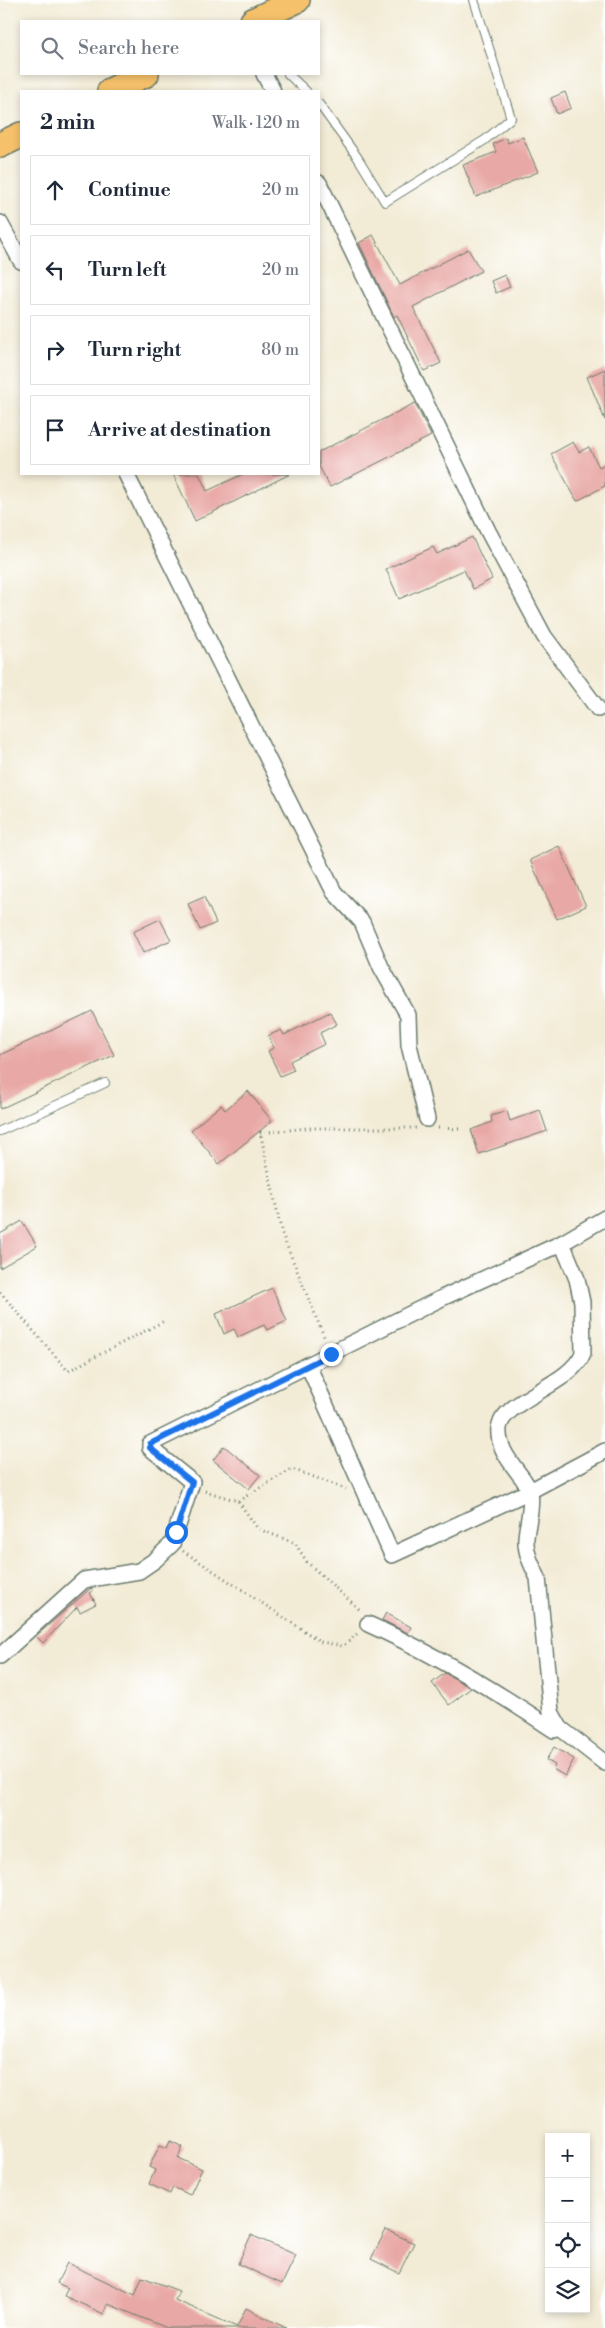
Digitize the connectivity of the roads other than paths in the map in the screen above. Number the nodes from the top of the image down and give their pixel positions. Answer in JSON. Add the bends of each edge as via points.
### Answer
{"nodes":[{"id":1,"x":297,"y":0,"type":"edge"},
{"id":2,"x":474,"y":0,"type":"edge"},
{"id":3,"x":255,"y":20,"type":"edge"},
{"id":4,"x":144,"y":75,"type":"edge"},
{"id":5,"x":265,"y":75,"type":"edge"},
{"id":6,"x":289,"y":75,"type":"edge"},
{"id":7,"x":112,"y":90,"type":"edge"},
{"id":8,"x":272,"y":90,"type":"edge"},
{"id":9,"x":305,"y":90,"type":"edge"},
{"id":10,"x":320,"y":105,"type":"edge"},
{"id":11,"x":20,"y":136,"type":"edge"},
{"id":12,"x":0,"y":146,"type":"edge"},
{"id":13,"x":320,"y":185,"type":"edge"},
{"id":14,"x":0,"y":222,"type":"edge"},
{"id":15,"x":20,"y":259,"type":"edge"},
{"id":16,"x":126,"y":475,"type":"edge"},
{"id":17,"x":598,"y":710,"type":"dead end"},
{"id":18,"x":105,"y":1083,"type":"dead end"},
{"id":19,"x":427,"y":1125,"type":"road end"},
{"id":20,"x":0,"y":1131,"type":"edge"},
{"id":21,"x":605,"y":1218,"type":"edge"},
{"id":22,"x":562,"y":1243,"type":"junction"},
{"id":23,"x":308,"y":1365,"type":"junction"},
{"id":24,"x":605,"y":1451,"type":"edge"},
{"id":25,"x":530,"y":1491,"type":"junction"},
{"id":26,"x":368,"y":1624,"type":"road end"},
{"id":27,"x":0,"y":1656,"type":"edge"},
{"id":28,"x":560,"y":1728,"type":"junction"},
{"id":29,"x":605,"y":1763,"type":"edge"}],
"edges":[{"from":1,"to":3,"type":"highway"},
{"from":2,"to":10,"type":"lane","via":[[511,118],[485,140],[386,202]]},
{"from":4,"to":7,"type":"highway"},
{"from":5,"to":8,"type":"street"},
{"from":6,"to":9,"type":"lane"},
{"from":11,"to":12,"type":"highway"},
{"from":13,"to":17,"type":"street","via":[[466,486],[544,636]]},
{"from":14,"to":15,"type":"street"},
{"from":16,"to":19,"type":"street","via":[[334,892],[362,922],[381,967],[408,1015],[409,1045]]},
{"from":18,"to":20,"type":"lane"},
{"from":21,"to":22,"type":"street"},
{"from":22,"to":23,"type":"street"},
{"from":22,"to":25,"type":"street","via":[[582,1302],[583,1353],[568,1373],[528,1398],[504,1418],[499,1427],[501,1446]]},
{"from":23,"to":25,"type":"street","via":[[392,1555]]},
{"from":23,"to":27,"type":"street","via":[[150,1444],[150,1448],[192,1482],[172,1544],[139,1572],[84,1580]]},
{"from":24,"to":25,"type":"street"},
{"from":25,"to":28,"type":"street","via":[[525,1540],[538,1578],[551,1712]]},
{"from":26,"to":28,"type":"street","via":[[422,1649],[554,1730]]},
{"from":28,"to":29,"type":"street"}]}
